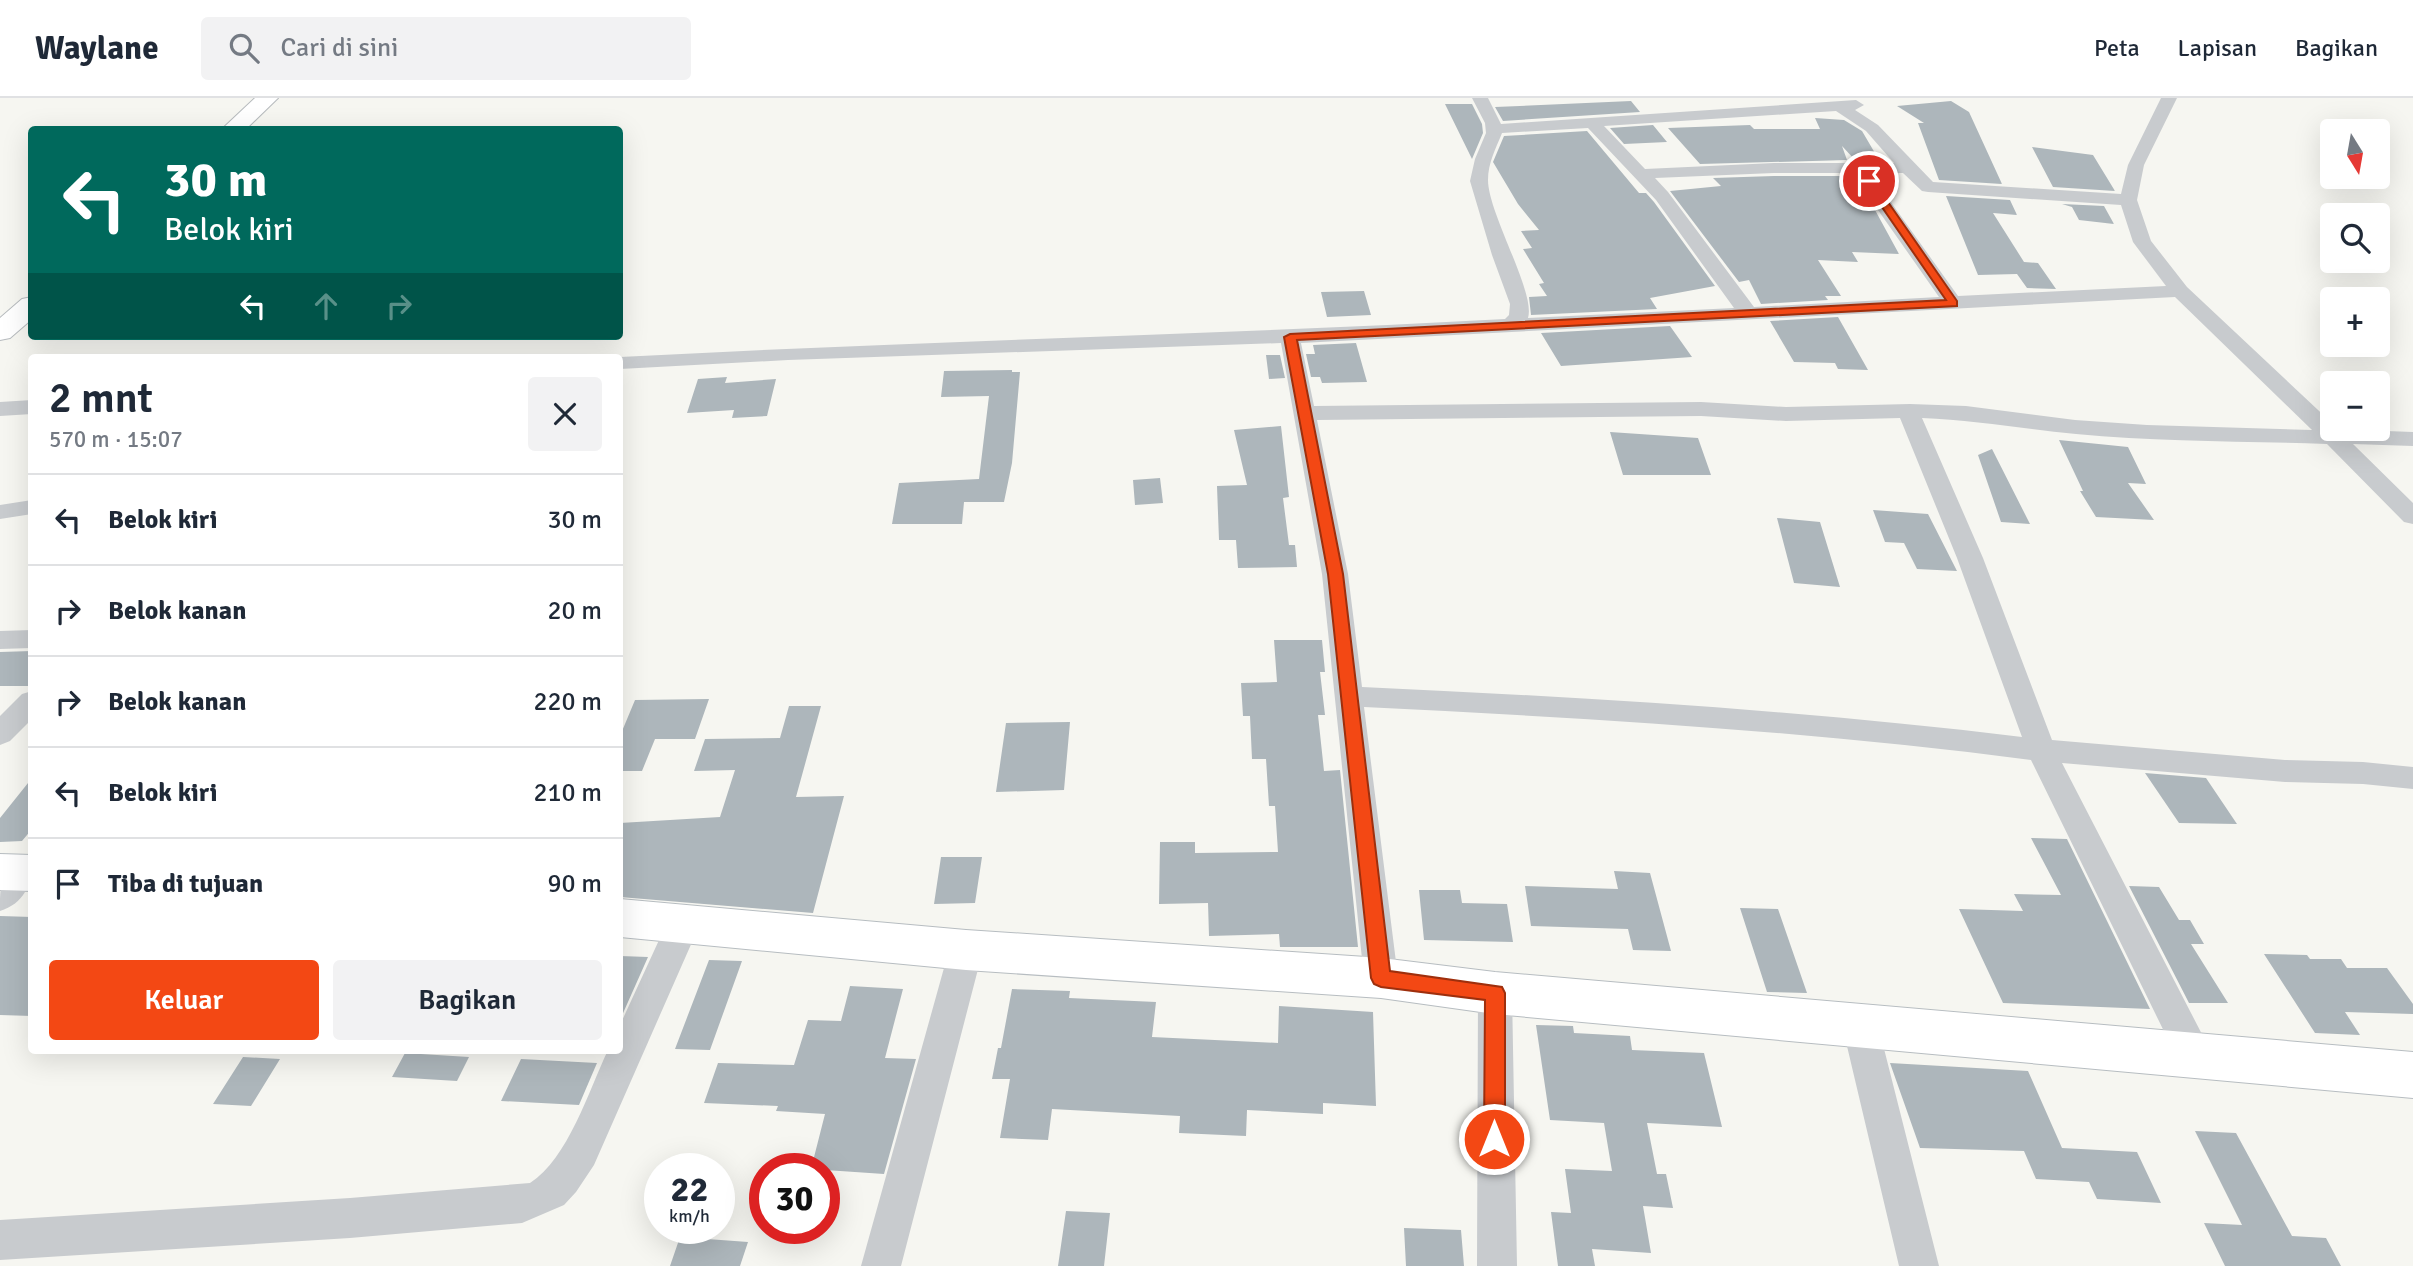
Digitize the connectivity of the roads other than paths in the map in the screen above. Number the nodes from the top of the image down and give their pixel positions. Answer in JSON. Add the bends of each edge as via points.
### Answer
{"nodes":[{"id":1,"x":268,"y":98,"type":"edge"},
{"id":2,"x":1480,"y":98,"type":"edge"},
{"id":3,"x":2169,"y":98,"type":"edge"},
{"id":4,"x":1593,"y":124,"type":"junction"},
{"id":5,"x":236,"y":126,"type":"edge"},
{"id":6,"x":1494,"y":129,"type":"junction"},
{"id":7,"x":1856,"y":167,"type":"junction"},
{"id":8,"x":1908,"y":168,"type":"junction"},
{"id":9,"x":1641,"y":174,"type":"junction"},
{"id":10,"x":2128,"y":200,"type":"junction"},
{"id":11,"x":2180,"y":292,"type":"junction"},
{"id":12,"x":1954,"y":303,"type":"junction"},
{"id":13,"x":28,"y":308,"type":"edge"},
{"id":14,"x":1750,"y":315,"type":"junction"},
{"id":15,"x":1511,"y":325,"type":"junction"},
{"id":16,"x":0,"y":332,"type":"edge"},
{"id":17,"x":1290,"y":337,"type":"junction"},
{"id":18,"x":623,"y":363,"type":"edge"},
{"id":19,"x":28,"y":407,"type":"edge"},
{"id":20,"x":0,"y":409,"type":"edge"},
{"id":21,"x":1910,"y":411,"type":"junction"},
{"id":22,"x":1304,"y":412,"type":"junction"},
{"id":23,"x":2320,"y":425,"type":"edge"},
{"id":24,"x":2320,"y":437,"type":"edge"},
{"id":25,"x":2390,"y":438,"type":"edge"},
{"id":26,"x":2413,"y":439,"type":"edge"},
{"id":27,"x":2337,"y":441,"type":"edge"},
{"id":28,"x":28,"y":508,"type":"edge"},
{"id":29,"x":0,"y":512,"type":"edge"},
{"id":30,"x":2413,"y":517,"type":"edge"},
{"id":31,"x":28,"y":639,"type":"edge"},
{"id":32,"x":0,"y":640,"type":"edge"},
{"id":33,"x":1349,"y":696,"type":"junction"},
{"id":34,"x":28,"y":705,"type":"edge"},
{"id":35,"x":0,"y":734,"type":"edge"},
{"id":36,"x":2041,"y":750,"type":"junction"},
{"id":37,"x":2413,"y":778,"type":"edge"},
{"id":38,"x":623,"y":918,"type":"edge"},
{"id":39,"x":683,"y":924,"type":"junction"},
{"id":40,"x":966,"y":950,"type":"junction"},
{"id":41,"x":1381,"y":978,"type":"junction"},
{"id":42,"x":1495,"y":993,"type":"junction"},
{"id":43,"x":1860,"y":1026,"type":"junction"},
{"id":44,"x":2194,"y":1055,"type":"junction"},
{"id":45,"x":2413,"y":1074,"type":"edge"},
{"id":46,"x":0,"y":1240,"type":"edge"},
{"id":47,"x":881,"y":1266,"type":"edge"},
{"id":48,"x":1497,"y":1266,"type":"edge"},
{"id":49,"x":1919,"y":1266,"type":"edge"}],
"edges":[{"from":1,"to":5,"type":"main road"},
{"from":2,"to":6,"type":"street"},
{"from":3,"to":10,"type":"street","via":[[2136,165]]},
{"from":4,"to":6,"type":"street"},
{"from":4,"to":8,"type":"street","via":[[1848,106]]},
{"from":4,"to":9,"type":"street"},
{"from":6,"to":15,"type":"street","via":[[1479,181],[1520,304]]},
{"from":7,"to":8,"type":"street"},
{"from":7,"to":9,"type":"street"},
{"from":7,"to":12,"type":"street"},
{"from":8,"to":10,"type":"street","via":[[1923,184],[1940,189]]},
{"from":9,"to":14,"type":"street"},
{"from":10,"to":11,"type":"street","via":[[2142,242]]},
{"from":11,"to":12,"type":"street"},
{"from":11,"to":23,"type":"street"},
{"from":12,"to":14,"type":"street"},
{"from":13,"to":16,"type":"main road"},
{"from":14,"to":15,"type":"street"},
{"from":15,"to":17,"type":"street"},
{"from":17,"to":18,"type":"street"},
{"from":17,"to":22,"type":"street"},
{"from":19,"to":20,"type":"street"},
{"from":21,"to":22,"type":"street"},
{"from":21,"to":24,"type":"street","via":[[2147,432]]},
{"from":21,"to":36,"type":"street"},
{"from":22,"to":33,"type":"street","via":[[1335,574]]},
{"from":25,"to":26,"type":"street"},
{"from":27,"to":30,"type":"street"},
{"from":28,"to":29,"type":"street"},
{"from":31,"to":32,"type":"street"},
{"from":33,"to":36,"type":"street","via":[[1806,722]]},
{"from":33,"to":41,"type":"street"},
{"from":34,"to":35,"type":"street"},
{"from":36,"to":37,"type":"street"},
{"from":36,"to":44,"type":"street"},
{"from":38,"to":39,"type":"main road"},
{"from":39,"to":40,"type":"main road"},
{"from":39,"to":46,"type":"street","via":[[580,1152],[562,1180],[542,1199],[350,1218]]},
{"from":40,"to":41,"type":"main road"},
{"from":40,"to":47,"type":"street"},
{"from":41,"to":42,"type":"main road"},
{"from":42,"to":43,"type":"main road"},
{"from":42,"to":48,"type":"street"},
{"from":43,"to":44,"type":"main road"},
{"from":43,"to":49,"type":"street"},
{"from":44,"to":45,"type":"main road"}]}
